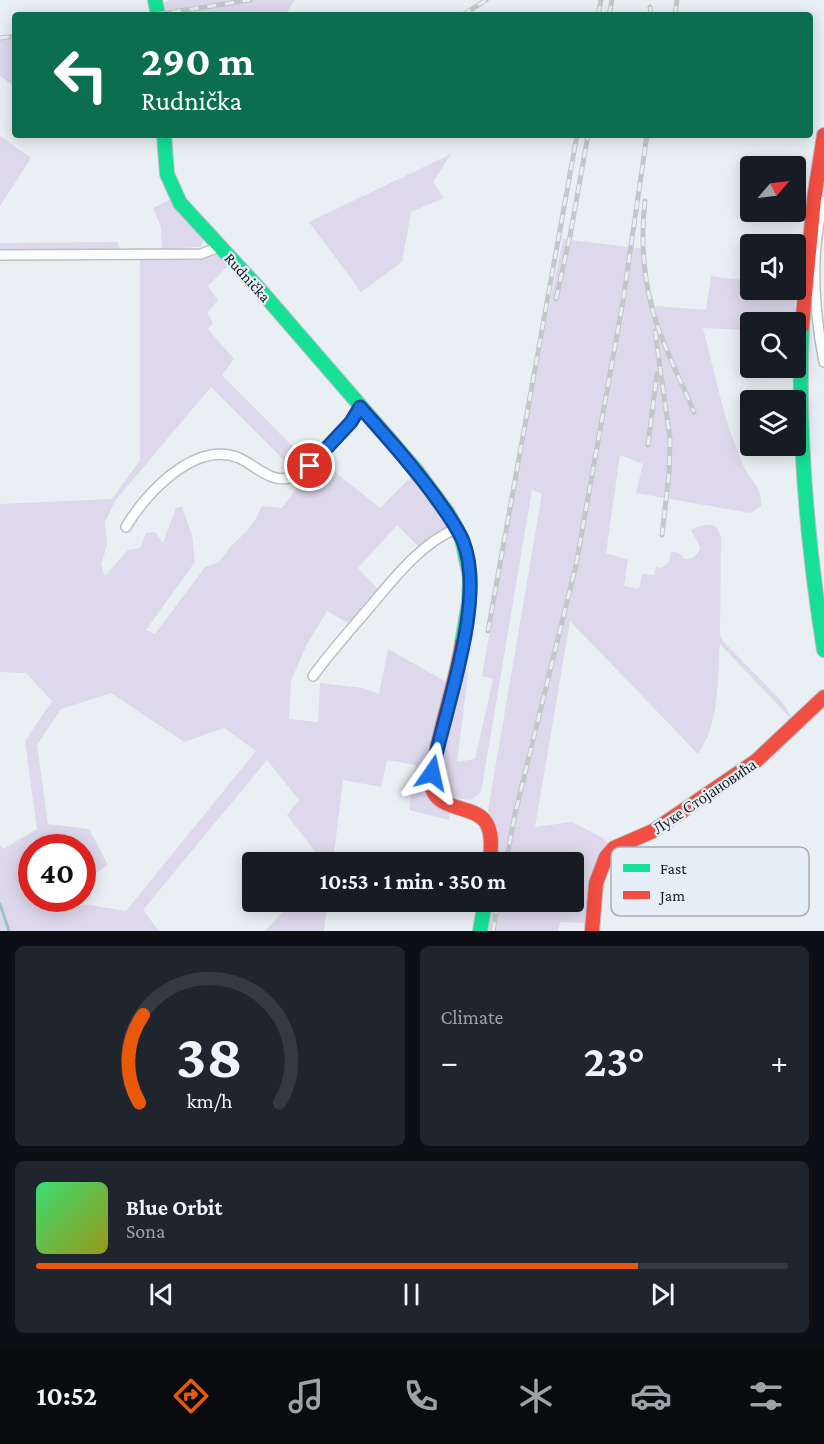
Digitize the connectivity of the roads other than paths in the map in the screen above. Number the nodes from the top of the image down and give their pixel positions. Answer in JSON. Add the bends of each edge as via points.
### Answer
{"nodes":[{"id":1,"x":824,"y":135,"type":"edge"},
{"id":2,"x":164,"y":138,"type":"edge"},
{"id":3,"x":821,"y":196,"type":"edge"},
{"id":4,"x":219,"y":244,"type":"junction"},
{"id":5,"x":0,"y":255,"type":"edge"},
{"id":6,"x":814,"y":288,"type":"edge"},
{"id":7,"x":824,"y":362,"type":"edge"},
{"id":8,"x":360,"y":407,"type":"junction"},
{"id":9,"x":126,"y":527,"type":"dead end"},
{"id":10,"x":457,"y":528,"type":"junction"},
{"id":11,"x":824,"y":650,"type":"edge"},
{"id":12,"x":314,"y":676,"type":"dead end"},
{"id":13,"x":824,"y":698,"type":"edge"},
{"id":14,"x":616,"y":847,"type":"edge"},
{"id":15,"x":611,"y":851,"type":"edge"},
{"id":16,"x":490,"y":852,"type":"edge"},
{"id":17,"x":483,"y":912,"type":"edge"},
{"id":18,"x":480,"y":931,"type":"edge"},
{"id":19,"x":592,"y":931,"type":"edge"}],
"edges":[{"from":1,"to":3,"type":"street"},
{"from":2,"to":4,"type":"street","name":"Rudnička","via":[[165,166],[173,191],[186,211]]},
{"from":3,"to":6,"type":"street"},
{"from":4,"to":5,"type":"street","via":[[201,254]]},
{"from":4,"to":8,"type":"street","name":"Rudnička"},
{"from":6,"to":7,"type":"street"},
{"from":6,"to":11,"type":"street","via":[[801,349],[802,491]]},
{"from":8,"to":9,"type":"street","via":[[351,422],[299,474],[290,478],[270,476],[233,456],[217,455],[187,463],[153,490]]},
{"from":8,"to":10,"type":"street","name":"Rudnička","via":[[416,470]]},
{"from":10,"to":12,"type":"street","via":[[431,543],[404,567]]},
{"from":10,"to":16,"type":"street","name":"Rudnička","via":[[469,563],[471,584],[460,657],[431,785],[442,801],[485,821],[491,837]]},
{"from":13,"to":14,"type":"street","name":"Луке Стојановића","via":[[756,761],[653,831]]},
{"from":15,"to":19,"type":"street","name":"Луке Стојановића","via":[[596,883]]},
{"from":17,"to":18,"type":"street"}]}
